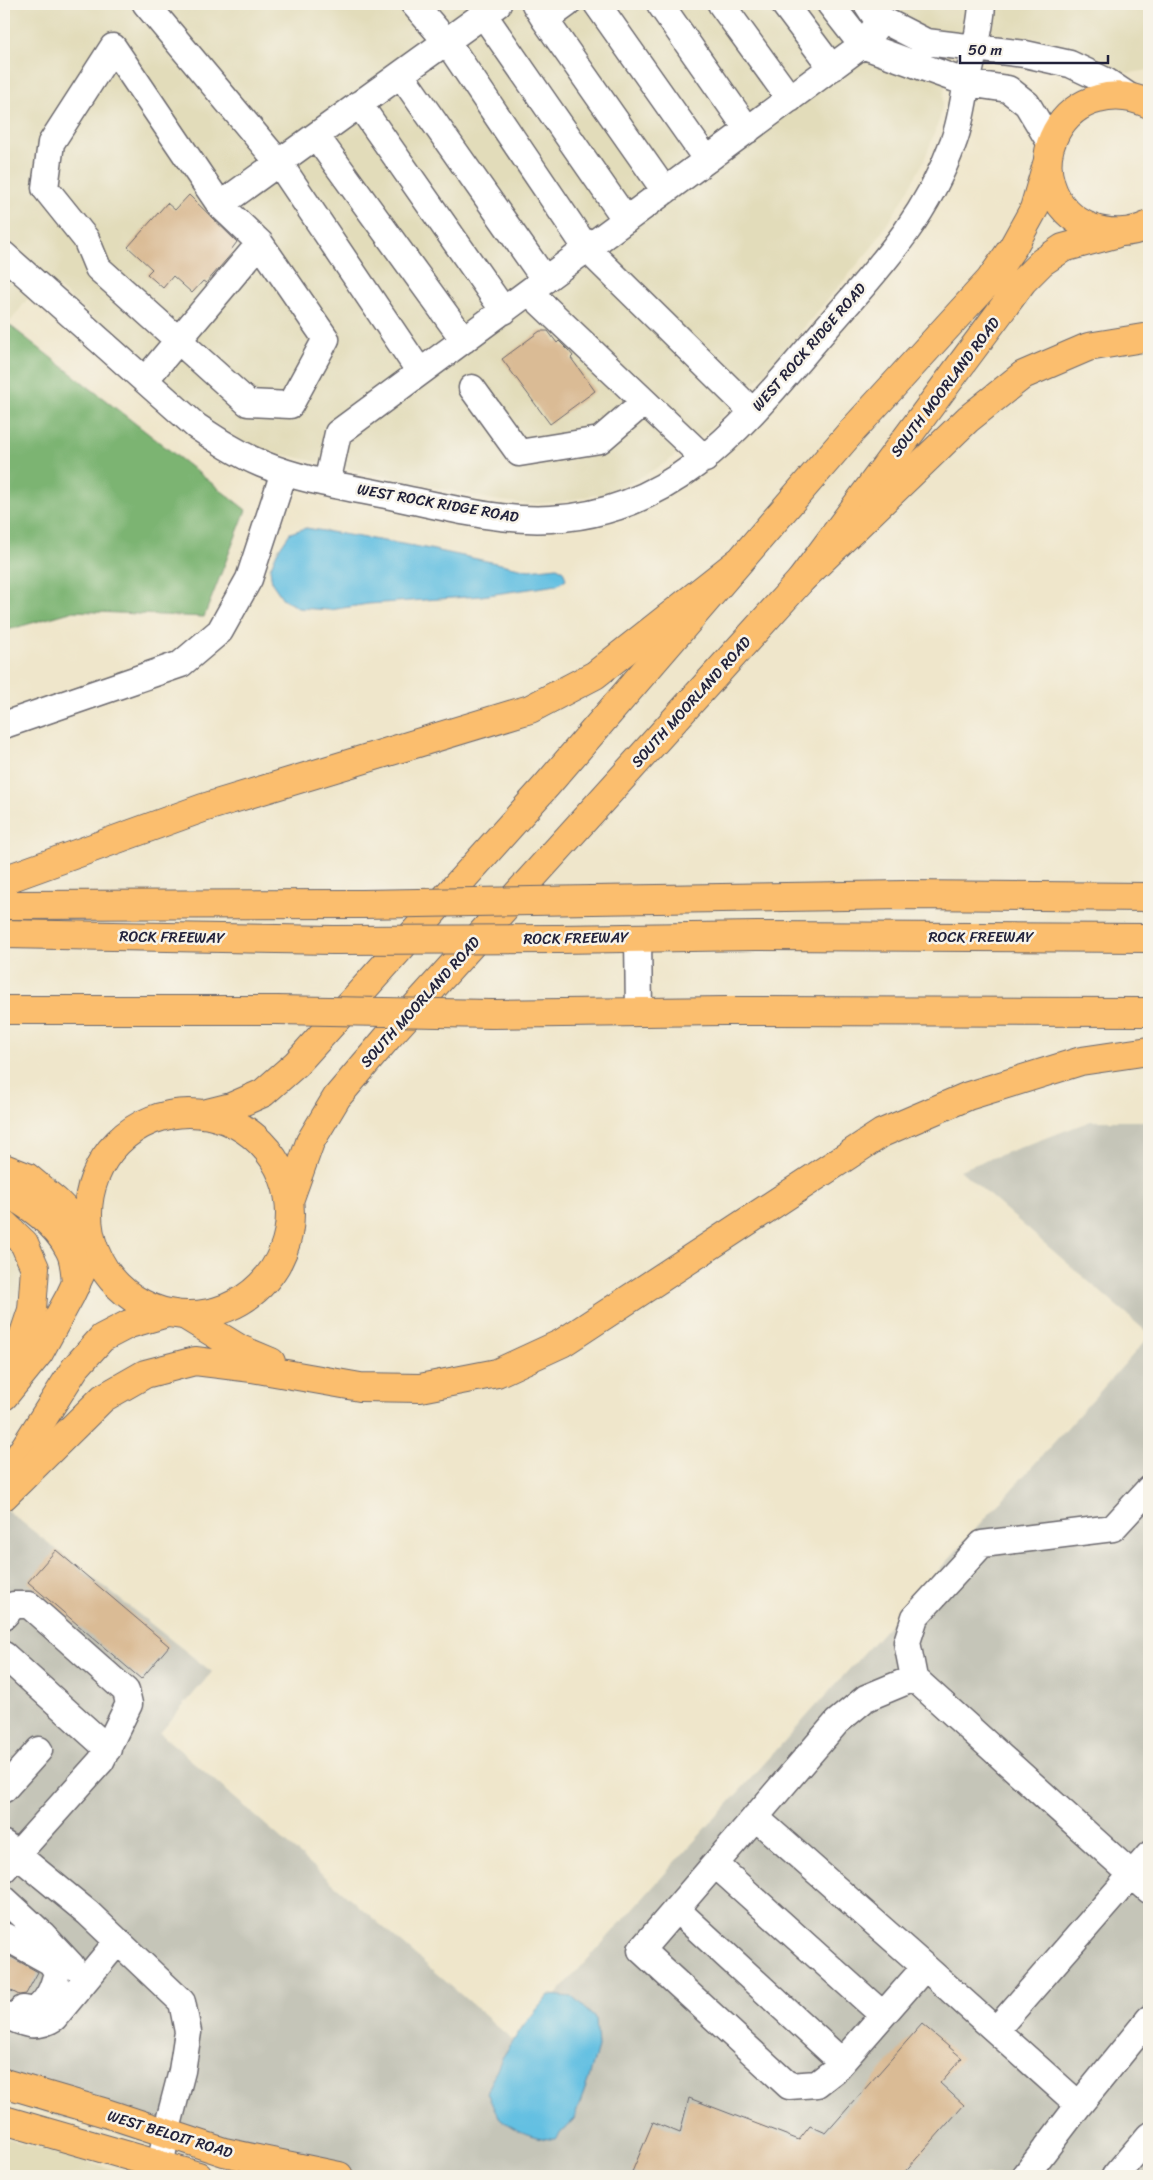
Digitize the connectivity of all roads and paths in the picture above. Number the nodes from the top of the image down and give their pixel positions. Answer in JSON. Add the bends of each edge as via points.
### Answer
{"nodes":[{"id":1,"x":146,"y":4,"type":"edge"},
{"id":2,"x":414,"y":4,"type":"edge"},
{"id":3,"x":567,"y":4,"type":"edge"},
{"id":4,"x":597,"y":4,"type":"edge"},
{"id":5,"x":660,"y":4,"type":"edge"},
{"id":6,"x":721,"y":4,"type":"edge"},
{"id":7,"x":784,"y":4,"type":"edge"},
{"id":8,"x":830,"y":4,"type":"edge"},
{"id":9,"x":982,"y":4,"type":"edge"},
{"id":10,"x":491,"y":9,"type":"edge"},
{"id":11,"x":540,"y":12,"type":"edge"},
{"id":12,"x":875,"y":12,"type":"edge"},
{"id":13,"x":447,"y":42,"type":"junction"},
{"id":14,"x":862,"y":45,"type":"junction"},
{"id":15,"x":975,"y":48,"type":"junction"},
{"id":16,"x":832,"y":68,"type":"junction"},
{"id":17,"x":401,"y":75,"type":"junction"},
{"id":18,"x":967,"y":83,"type":"junction"},
{"id":19,"x":790,"y":99,"type":"junction"},
{"id":20,"x":1142,"y":99,"type":"edge"},
{"id":21,"x":360,"y":104,"type":"junction"},
{"id":22,"x":748,"y":130,"type":"junction"},
{"id":23,"x":316,"y":136,"type":"junction"},
{"id":24,"x":1049,"y":154,"type":"junction"},
{"id":25,"x":707,"y":160,"type":"junction"},
{"id":26,"x":279,"y":163,"type":"junction"},
{"id":27,"x":665,"y":191,"type":"junction"},
{"id":28,"x":220,"y":205,"type":"junction"},
{"id":29,"x":626,"y":220,"type":"junction"},
{"id":30,"x":1149,"y":225,"type":"edge"},
{"id":31,"x":1115,"y":234,"type":"junction"},
{"id":32,"x":260,"y":243,"type":"junction"},
{"id":33,"x":587,"y":249,"type":"junction"},
{"id":34,"x":4,"y":255,"type":"edge"},
{"id":35,"x":537,"y":286,"type":"junction"},
{"id":36,"x":504,"y":311,"type":"junction"},
{"id":37,"x":1149,"y":337,"type":"edge"},
{"id":38,"x":464,"y":340,"type":"junction"},
{"id":39,"x":178,"y":341,"type":"junction"},
{"id":40,"x":420,"y":372,"type":"junction"},
{"id":41,"x":144,"y":380,"type":"junction"},
{"id":42,"x":472,"y":388,"type":"dead end"},
{"id":43,"x":644,"y":402,"type":"junction"},
{"id":44,"x":752,"y":412,"type":"junction"},
{"id":45,"x":705,"y":459,"type":"junction"},
{"id":46,"x":284,"y":472,"type":"junction"},
{"id":47,"x":327,"y":483,"type":"junction"},
{"id":48,"x":738,"y":562,"type":"junction"},
{"id":49,"x":801,"y":580,"type":"junction"},
{"id":50,"x":4,"y":725,"type":"edge"},
{"id":51,"x":4,"y":880,"type":"edge"},
{"id":52,"x":1149,"y":897,"type":"edge"},
{"id":53,"x":4,"y":905,"type":"edge"},
{"id":54,"x":4,"y":934,"type":"edge"},
{"id":55,"x":638,"y":938,"type":"junction"},
{"id":56,"x":1149,"y":938,"type":"edge"},
{"id":57,"x":4,"y":1010,"type":"edge"},
{"id":58,"x":639,"y":1012,"type":"junction"},
{"id":59,"x":1149,"y":1012,"type":"edge"},
{"id":60,"x":1149,"y":1051,"type":"edge"},
{"id":61,"x":207,"y":1113,"type":"junction"},
{"id":62,"x":4,"y":1168,"type":"edge"},
{"id":63,"x":4,"y":1192,"type":"edge"},
{"id":64,"x":290,"y":1198,"type":"junction"},
{"id":65,"x":4,"y":1224,"type":"edge"},
{"id":66,"x":91,"y":1241,"type":"junction"},
{"id":67,"x":76,"y":1284,"type":"junction"},
{"id":68,"x":176,"y":1314,"type":"junction"},
{"id":69,"x":309,"y":1379,"type":"junction"},
{"id":70,"x":4,"y":1382,"type":"edge"},
{"id":71,"x":4,"y":1396,"type":"edge"},
{"id":72,"x":4,"y":1480,"type":"edge"},
{"id":73,"x":1149,"y":1489,"type":"edge"},
{"id":74,"x":4,"y":1496,"type":"edge"},
{"id":75,"x":4,"y":1616,"type":"edge"},
{"id":76,"x":4,"y":1655,"type":"edge"},
{"id":77,"x":914,"y":1678,"type":"junction"},
{"id":78,"x":39,"y":1750,"type":"dead end"},
{"id":79,"x":108,"y":1750,"type":"junction"},
{"id":80,"x":4,"y":1789,"type":"edge"},
{"id":81,"x":755,"y":1817,"type":"junction"},
{"id":82,"x":8,"y":1856,"type":"edge"},
{"id":83,"x":1149,"y":1856,"type":"edge"},
{"id":84,"x":715,"y":1864,"type":"junction"},
{"id":85,"x":1141,"y":1883,"type":"edge"},
{"id":86,"x":4,"y":1899,"type":"edge"},
{"id":87,"x":676,"y":1909,"type":"junction"},
{"id":88,"x":4,"y":1936,"type":"edge"},
{"id":89,"x":118,"y":1941,"type":"junction"},
{"id":90,"x":925,"y":1967,"type":"junction"},
{"id":91,"x":86,"y":1980,"type":"junction"},
{"id":92,"x":4,"y":2000,"type":"edge"},
{"id":93,"x":4,"y":2014,"type":"edge"},
{"id":94,"x":883,"y":2015,"type":"junction"},
{"id":95,"x":1149,"y":2020,"type":"edge"},
{"id":96,"x":996,"y":2030,"type":"junction"},
{"id":97,"x":842,"y":2062,"type":"junction"},
{"id":98,"x":4,"y":2083,"type":"edge"},
{"id":99,"x":1080,"y":2104,"type":"junction"},
{"id":100,"x":4,"y":2120,"type":"edge"},
{"id":101,"x":166,"y":2133,"type":"junction"},
{"id":102,"x":1149,"y":2136,"type":"edge"},
{"id":103,"x":160,"y":2171,"type":"edge"},
{"id":104,"x":198,"y":2176,"type":"edge"},
{"id":105,"x":339,"y":2176,"type":"edge"},
{"id":106,"x":1025,"y":2176,"type":"edge"},
{"id":107,"x":1115,"y":2176,"type":"edge"}],
"edges":[{"from":1,"to":26,"type":"street"},
{"from":2,"to":13,"type":"street"},
{"from":3,"to":11,"type":"street"},
{"from":4,"to":25,"type":"street"},
{"from":5,"to":22,"type":"street"},
{"from":6,"to":19,"type":"street"},
{"from":7,"to":16,"type":"street"},
{"from":8,"to":14,"type":"street"},
{"from":9,"to":15,"type":"street","name":"WEST ROCK RIDGE ROAD"},
{"from":10,"to":13,"type":"street"},
{"from":10,"to":29,"type":"street"},
{"from":11,"to":27,"type":"street"},
{"from":12,"to":14,"type":"street"},
{"from":12,"to":15,"type":"street","via":[[926,42]]},
{"from":13,"to":17,"type":"street"},
{"from":13,"to":33,"type":"street"},
{"from":14,"to":16,"type":"street"},
{"from":14,"to":18,"type":"street"},
{"from":15,"to":18,"type":"street","name":"WEST ROCK RIDGE ROAD"},
{"from":15,"to":20,"type":"street","via":[[1070,64]]},
{"from":16,"to":19,"type":"street"},
{"from":17,"to":21,"type":"street"},
{"from":17,"to":35,"type":"street"},
{"from":18,"to":24,"type":"street","via":[[1008,88],[1026,104]]},
{"from":18,"to":44,"type":"street","name":"WEST ROCK RIDGE ROAD","via":[[955,140],[922,210],[894,250]]},
{"from":19,"to":22,"type":"street"},
{"from":20,"to":24,"type":"main road","name":"SOUTH MOORLAND ROAD","via":[[1110,96],[1090,101],[1073,111],[1059,125]]},
{"from":21,"to":23,"type":"street"},
{"from":21,"to":36,"type":"street"},
{"from":22,"to":25,"type":"street"},
{"from":23,"to":26,"type":"street"},
{"from":23,"to":38,"type":"street"},
{"from":24,"to":31,"type":"main road","via":[[1050,185],[1060,204],[1075,220],[1094,230]]},
{"from":24,"to":48,"type":"main road","name":"SOUTH MOORLAND ROAD","via":[[1034,209],[990,280],[844,439]]},
{"from":25,"to":27,"type":"street"},
{"from":26,"to":28,"type":"street"},
{"from":26,"to":40,"type":"street"},
{"from":27,"to":29,"type":"street"},
{"from":28,"to":32,"type":"street"},
{"from":28,"to":39,"type":"street","via":[[113,46],[51,144],[45,188],[86,239],[98,268]]},
{"from":29,"to":33,"type":"street"},
{"from":30,"to":31,"type":"main road","name":"SOUTH MOORLAND ROAD"},
{"from":31,"to":49,"type":"main road","name":"SOUTH MOORLAND ROAD","via":[[1063,248],[1042,262],[1023,281]]},
{"from":32,"to":39,"type":"street"},
{"from":32,"to":39,"type":"street","via":[[326,339],[290,405],[248,403]]},
{"from":33,"to":35,"type":"street"},
{"from":33,"to":44,"type":"street"},
{"from":34,"to":41,"type":"street","name":"WEST ROCK RIDGE ROAD"},
{"from":35,"to":36,"type":"street"},
{"from":35,"to":43,"type":"street"},
{"from":36,"to":38,"type":"street"},
{"from":37,"to":49,"type":"main road","via":[[1088,347],[1022,376],[968,419]]},
{"from":38,"to":40,"type":"street"},
{"from":39,"to":41,"type":"street"},
{"from":40,"to":47,"type":"street","via":[[338,433]]},
{"from":41,"to":46,"type":"street","name":"WEST ROCK RIDGE ROAD","via":[[204,432],[240,454]]},
{"from":42,"to":43,"type":"street","via":[[519,453],[600,440]]},
{"from":43,"to":45,"type":"street"},
{"from":44,"to":45,"type":"street","name":"WEST ROCK RIDGE ROAD"},
{"from":45,"to":47,"type":"street","name":"WEST ROCK RIDGE ROAD","via":[[653,493],[618,507],[550,519],[504,517]]},
{"from":46,"to":47,"type":"street","name":"WEST ROCK RIDGE ROAD"},
{"from":46,"to":50,"type":"street","via":[[249,579],[220,631],[181,664]]},
{"from":48,"to":51,"type":"main road","via":[[595,675],[530,709],[203,808]]},
{"from":48,"to":61,"type":"main road","name":"SOUTH MOORLAND ROAD","via":[[547,785],[296,1064],[263,1092],[231,1107]]},
{"from":49,"to":64,"type":"main road","name":"SOUTH MOORLAND ROAD","via":[[407,1016],[338,1097],[310,1142]]},
{"from":52,"to":53,"type":"main road","bridge":true,"via":[[905,895],[362,904]]},
{"from":54,"to":55,"type":"main road","name":"ROCK FREEWAY","bridge":true,"via":[[333,940]]},
{"from":55,"to":56,"type":"main road","name":"ROCK FREEWAY"},
{"from":55,"to":58,"type":"street"},
{"from":57,"to":58,"type":"main road","bridge":true},
{"from":58,"to":59,"type":"main road"},
{"from":60,"to":69,"type":"main road","via":[[1081,1061],[968,1096],[882,1133],[562,1343],[497,1372],[420,1388],[360,1387]]},
{"from":61,"to":64,"type":"main road","via":[[237,1124],[262,1142],[280,1168]]},
{"from":61,"to":66,"type":"main road","via":[[174,1113],[142,1123],[116,1143],[97,1170],[88,1202]]},
{"from":62,"to":66,"type":"main road","via":[[27,1177],[63,1206]]},
{"from":63,"to":67,"type":"main road","via":[[28,1205],[70,1249]]},
{"from":64,"to":68,"type":"main road","via":[[290,1228],[282,1256],[266,1281],[243,1300],[216,1312]]},
{"from":65,"to":70,"type":"main road","via":[[24,1243],[35,1268],[32,1310]]},
{"from":66,"to":67,"type":"main road"},
{"from":66,"to":68,"type":"main road","via":[[109,1277],[135,1300]]},
{"from":67,"to":71,"type":"main road","via":[[39,1353]]},
{"from":68,"to":69,"type":"main road","via":[[240,1349]]},
{"from":68,"to":72,"type":"main road","via":[[129,1324],[102,1338],[75,1368]]},
{"from":69,"to":74,"type":"main road","via":[[194,1361],[145,1374],[103,1398]]},
{"from":73,"to":77,"type":"street","via":[[1113,1528],[982,1544],[915,1617],[907,1642]]},
{"from":75,"to":79,"type":"street","via":[[14,1605],[29,1605],[126,1691],[129,1704]]},
{"from":76,"to":79,"type":"street"},
{"from":77,"to":81,"type":"street","via":[[866,1698],[837,1722]]},
{"from":77,"to":85,"type":"street"},
{"from":78,"to":80,"type":"street"},
{"from":79,"to":82,"type":"street","via":[[102,1762]]},
{"from":81,"to":84,"type":"street"},
{"from":81,"to":90,"type":"street"},
{"from":82,"to":89,"type":"street","via":[[88,1913]]},
{"from":83,"to":85,"type":"street"},
{"from":84,"to":87,"type":"street"},
{"from":84,"to":94,"type":"street"},
{"from":85,"to":96,"type":"street"},
{"from":86,"to":91,"type":"street"},
{"from":87,"to":97,"type":"street"},
{"from":87,"to":97,"type":"street","via":[[641,1950],[789,2086],[817,2084]]},
{"from":88,"to":92,"type":"street","via":[[51,1962],[57,1972],[53,1989],[34,2011],[18,2008]]},
{"from":89,"to":91,"type":"street"},
{"from":89,"to":101,"type":"street","via":[[182,2002],[188,2032]]},
{"from":90,"to":94,"type":"street"},
{"from":90,"to":96,"type":"street"},
{"from":91,"to":93,"type":"street","via":[[45,2024],[31,2025]]},
{"from":94,"to":97,"type":"street"},
{"from":95,"to":99,"type":"street"},
{"from":96,"to":99,"type":"street"},
{"from":98,"to":101,"type":"main road","name":"WEST BELOIT ROAD"},
{"from":99,"to":106,"type":"street"},
{"from":100,"to":103,"type":"main road"},
{"from":101,"to":103,"type":"street"},
{"from":101,"to":105,"type":"main road","name":"WEST BELOIT ROAD","via":[[224,2152]]},
{"from":102,"to":107,"type":"street"},
{"from":103,"to":104,"type":"main road"}]}
